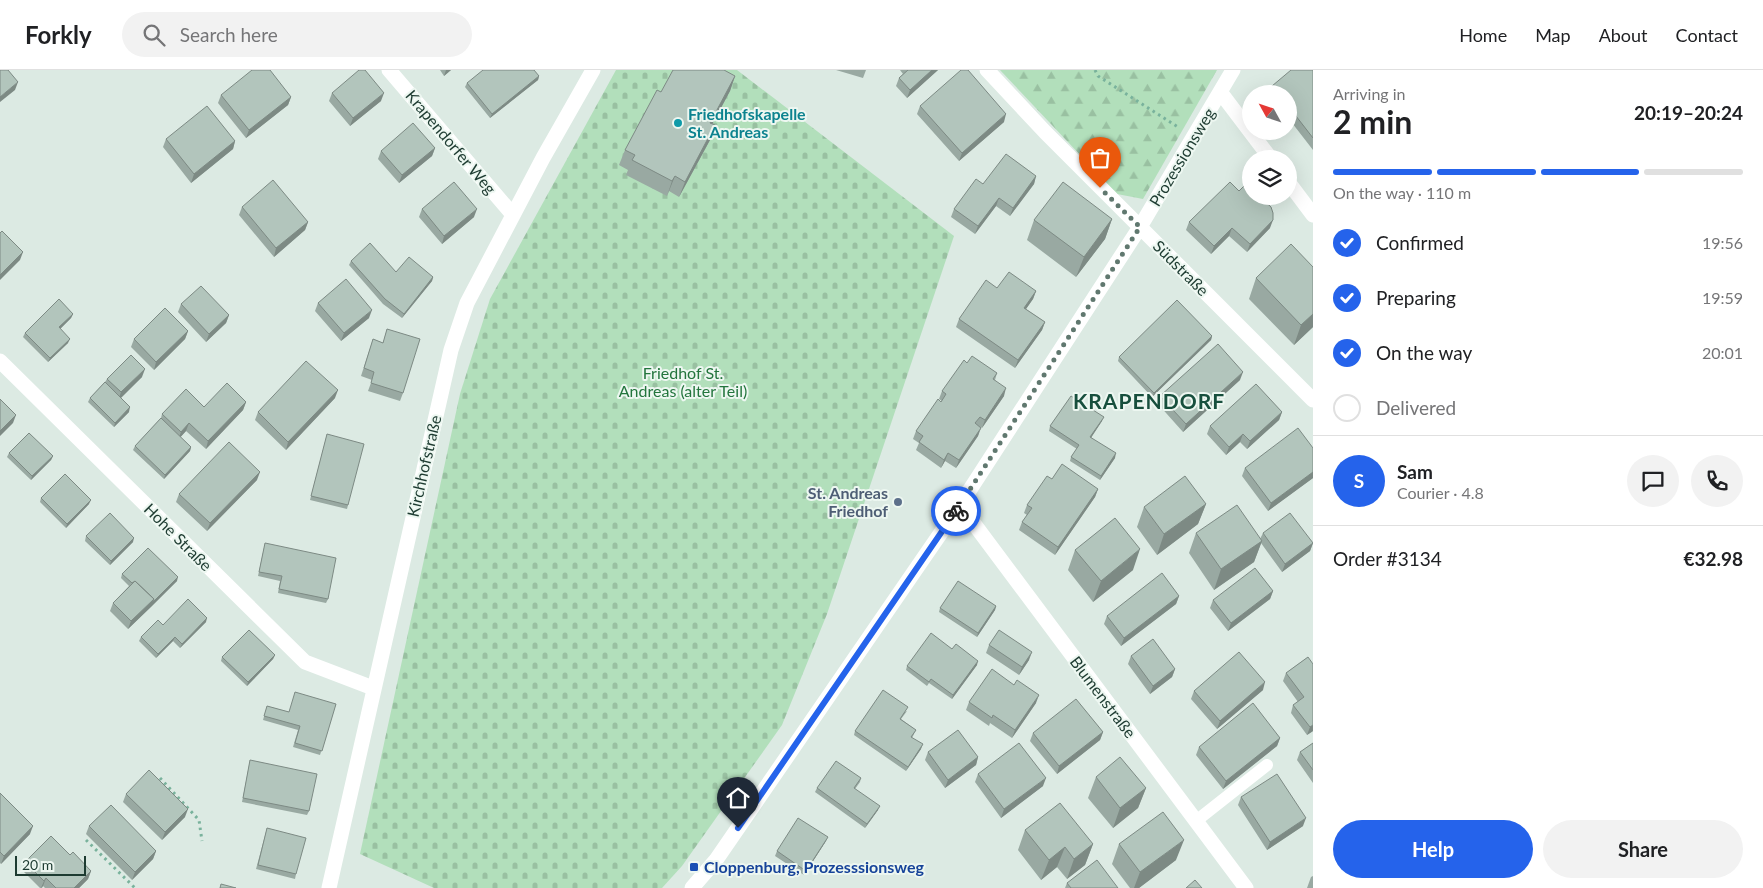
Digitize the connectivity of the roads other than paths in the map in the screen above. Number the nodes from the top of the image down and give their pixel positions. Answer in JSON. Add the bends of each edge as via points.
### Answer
{"nodes":[{"id":1,"x":389,"y":70,"type":"edge"},
{"id":2,"x":592,"y":70,"type":"edge"},
{"id":3,"x":987,"y":70,"type":"edge"},
{"id":4,"x":1233,"y":70,"type":"edge"},
{"id":5,"x":1221,"y":93,"type":"junction"},
{"id":6,"x":1264,"y":150,"type":"edge"},
{"id":7,"x":1297,"y":194,"type":"edge"},
{"id":8,"x":513,"y":215,"type":"junction"},
{"id":9,"x":1313,"y":215,"type":"edge"},
{"id":10,"x":1140,"y":227,"type":"junction"},
{"id":11,"x":0,"y":361,"type":"edge"},
{"id":12,"x":1313,"y":400,"type":"edge"},
{"id":13,"x":960,"y":505,"type":"junction"},
{"id":14,"x":373,"y":688,"type":"junction"},
{"id":15,"x":1267,"y":765,"type":"dead end"},
{"id":16,"x":1196,"y":821,"type":"junction"},
{"id":17,"x":329,"y":888,"type":"edge"},
{"id":18,"x":692,"y":888,"type":"edge"},
{"id":19,"x":1246,"y":888,"type":"edge"}],
"edges":[{"from":1,"to":8,"type":"street","name":"Krapendorfer Weg"},
{"from":2,"to":8,"type":"street","name":"Kirchhofstraße"},
{"from":3,"to":10,"type":"street","name":"Südstraße"},
{"from":4,"to":5,"type":"street","name":"Prozessionsweg"},
{"from":5,"to":6,"type":"street"},
{"from":5,"to":10,"type":"street","name":"Prozessionsweg"},
{"from":7,"to":9,"type":"street"},
{"from":8,"to":14,"type":"street","name":"Kirchhofstraße","via":[[467,303],[451,350]]},
{"from":10,"to":12,"type":"street","name":"Südstraße"},
{"from":10,"to":13,"type":"street","name":"Prozessionsweg"},
{"from":11,"to":14,"type":"street","name":"Hohe Straße","via":[[305,662]]},
{"from":13,"to":16,"type":"street","name":"Blumenstraße"},
{"from":13,"to":18,"type":"street","name":"Prozessionsweg","via":[[716,860]]},
{"from":14,"to":17,"type":"street","name":"Kirchhofstraße"},
{"from":15,"to":16,"type":"lane"},
{"from":16,"to":19,"type":"street","name":"Blumenstraße"}]}
